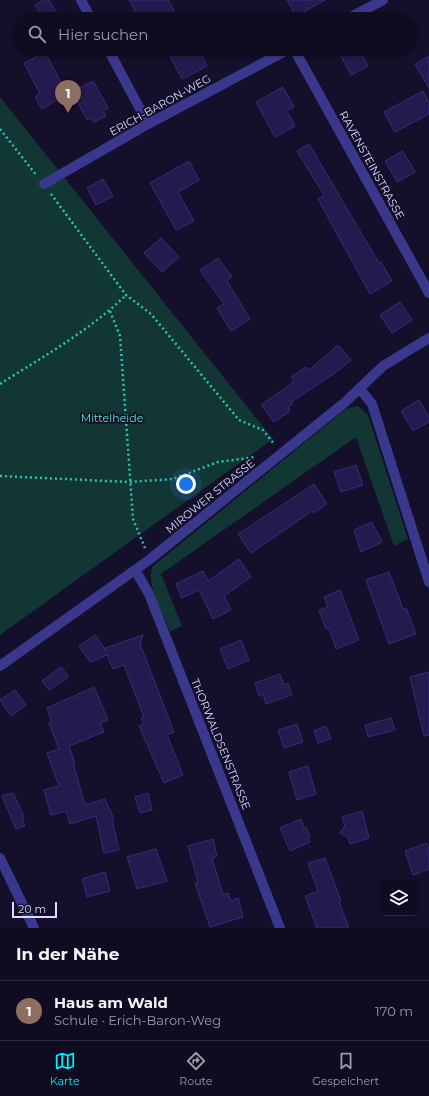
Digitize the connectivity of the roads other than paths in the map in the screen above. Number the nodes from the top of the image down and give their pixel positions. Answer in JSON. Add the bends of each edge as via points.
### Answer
{"nodes":[{"id":1,"x":81,"y":0,"type":"edge"},
{"id":2,"x":383,"y":0,"type":"edge"},
{"id":3,"x":87,"y":12,"type":"edge"},
{"id":4,"x":360,"y":12,"type":"edge"},
{"id":5,"x":112,"y":56,"type":"edge"},
{"id":6,"x":276,"y":56,"type":"edge"},
{"id":7,"x":298,"y":56,"type":"edge"},
{"id":8,"x":148,"y":124,"type":"junction"},
{"id":9,"x":44,"y":184,"type":"road end"},
{"id":10,"x":429,"y":293,"type":"edge"},
{"id":11,"x":429,"y":338,"type":"edge"},
{"id":12,"x":360,"y":389,"type":"junction"},
{"id":13,"x":135,"y":570,"type":"junction"},
{"id":14,"x":429,"y":582,"type":"edge"},
{"id":15,"x":0,"y":666,"type":"edge"},
{"id":16,"x":0,"y":858,"type":"edge"},
{"id":17,"x":34,"y":928,"type":"edge"},
{"id":18,"x":280,"y":928,"type":"edge"}],
"edges":[{"from":1,"to":3,"type":"street"},
{"from":2,"to":4,"type":"street"},
{"from":5,"to":8,"type":"street"},
{"from":6,"to":8,"type":"street","name":"ERICH-BARON-WEG"},
{"from":7,"to":10,"type":"street","name":"RAVENSTEINSTRASSE"},
{"from":8,"to":9,"type":"street","name":"ERICH-BARON-WEG"},
{"from":11,"to":12,"type":"street","name":"MIROWER STRASSE","via":[[383,366]]},
{"from":12,"to":13,"type":"street","name":"MIROWER STRASSE"},
{"from":12,"to":14,"type":"street","via":[[372,404]]},
{"from":13,"to":15,"type":"street","name":"MIROWER STRASSE"},
{"from":13,"to":18,"type":"street","name":"THORWALDSENSTRASSE","via":[[149,594]]},
{"from":16,"to":17,"type":"street"}]}
